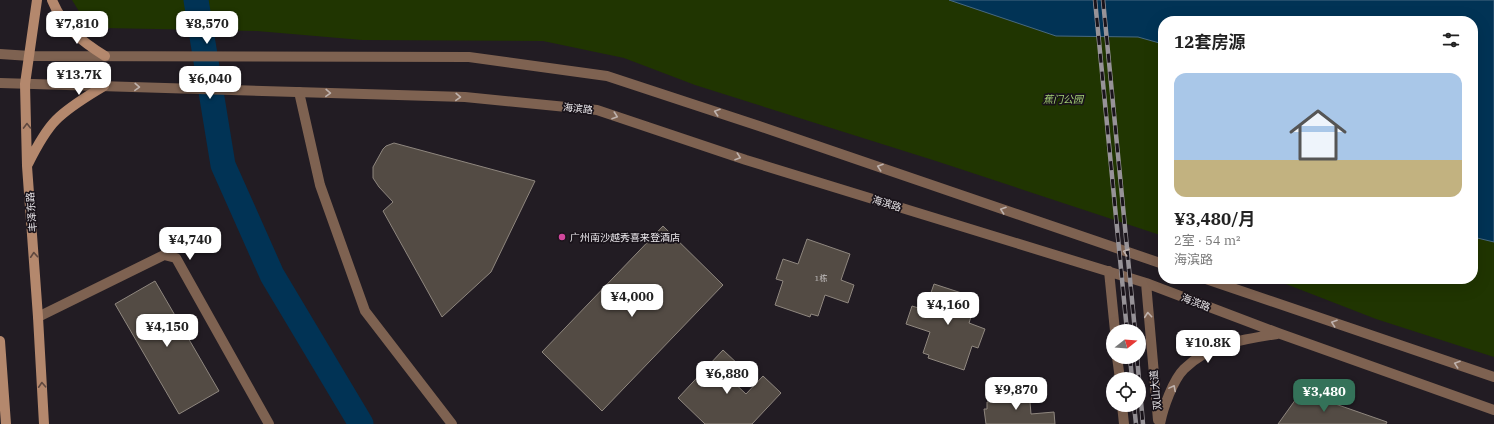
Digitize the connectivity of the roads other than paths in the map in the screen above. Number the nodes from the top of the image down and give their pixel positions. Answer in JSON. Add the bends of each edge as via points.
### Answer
{"nodes":[{"id":1,"x":37,"y":0,"type":"edge"},
{"id":2,"x":52,"y":0,"type":"edge"},
{"id":3,"x":0,"y":54,"type":"edge"},
{"id":4,"x":30,"y":56,"type":"junction"},
{"id":5,"x":105,"y":56,"type":"junction"},
{"id":6,"x":0,"y":83,"type":"edge"},
{"id":7,"x":25,"y":84,"type":"junction"},
{"id":8,"x":104,"y":86,"type":"junction"},
{"id":9,"x":300,"y":92,"type":"junction"},
{"id":10,"x":28,"y":166,"type":"junction"},
{"id":11,"x":1158,"y":262,"type":"edge"},
{"id":12,"x":1109,"y":271,"type":"junction"},
{"id":13,"x":1146,"y":283,"type":"junction"},
{"id":14,"x":1221,"y":284,"type":"edge"},
{"id":15,"x":38,"y":317,"type":"junction"},
{"id":16,"x":1114,"y":324,"type":"edge"},
{"id":17,"x":1278,"y":333,"type":"junction"},
{"id":18,"x":0,"y":341,"type":"edge"},
{"id":19,"x":1494,"y":377,"type":"edge"},
{"id":20,"x":1494,"y":410,"type":"edge"},
{"id":21,"x":1123,"y":412,"type":"edge"},
{"id":22,"x":6,"y":424,"type":"edge"},
{"id":23,"x":44,"y":424,"type":"edge"},
{"id":24,"x":269,"y":424,"type":"edge"},
{"id":25,"x":452,"y":424,"type":"edge"},
{"id":26,"x":1124,"y":424,"type":"edge"},
{"id":27,"x":1159,"y":424,"type":"edge"}],
"edges":[{"from":1,"to":4,"type":"main road","name":"丰泽东路"},
{"from":2,"to":5,"type":"main road","via":[[70,29],[86,44]]},
{"from":3,"to":4,"type":"street"},
{"from":4,"to":5,"type":"street"},
{"from":4,"to":7,"type":"main road","name":"丰泽东路"},
{"from":11,"to":5,"type":"street","one_way":true,"via":[[607,76],[469,57]]},
{"from":6,"to":7,"type":"street","name":"海滨路"},
{"from":7,"to":8,"type":"street","name":"海滨路"},
{"from":10,"to":7,"type":"main road","name":"丰泽东路","one_way":true},
{"from":8,"to":9,"type":"street","name":"海滨路","one_way":true},
{"from":8,"to":10,"type":"main road","via":[[55,120],[39,142]]},
{"from":9,"to":12,"type":"street","name":"海滨路","one_way":true,"via":[[466,97],[597,110],[746,160]]},
{"from":9,"to":25,"type":"street","via":[[320,185],[365,311]]},
{"from":15,"to":10,"type":"main road","name":"丰泽东路","one_way":true},
{"from":12,"to":13,"type":"street","name":"海滨路"},
{"from":12,"to":16,"type":"street"},
{"from":13,"to":17,"type":"street","name":"海滨路"},
{"from":27,"to":13,"type":"street","name":"双山大道","one_way":true},
{"from":19,"to":14,"type":"street","one_way":true},
{"from":23,"to":15,"type":"main road","name":"丰泽东路","one_way":true},
{"from":15,"to":24,"type":"street","via":[[164,255],[176,258]]},
{"from":17,"to":20,"type":"street","name":"海滨路"},
{"from":27,"to":17,"type":"street","one_way":true,"via":[[1172,388],[1183,370],[1199,356],[1248,338]]},
{"from":18,"to":22,"type":"main road"},
{"from":21,"to":26,"type":"street"}]}
